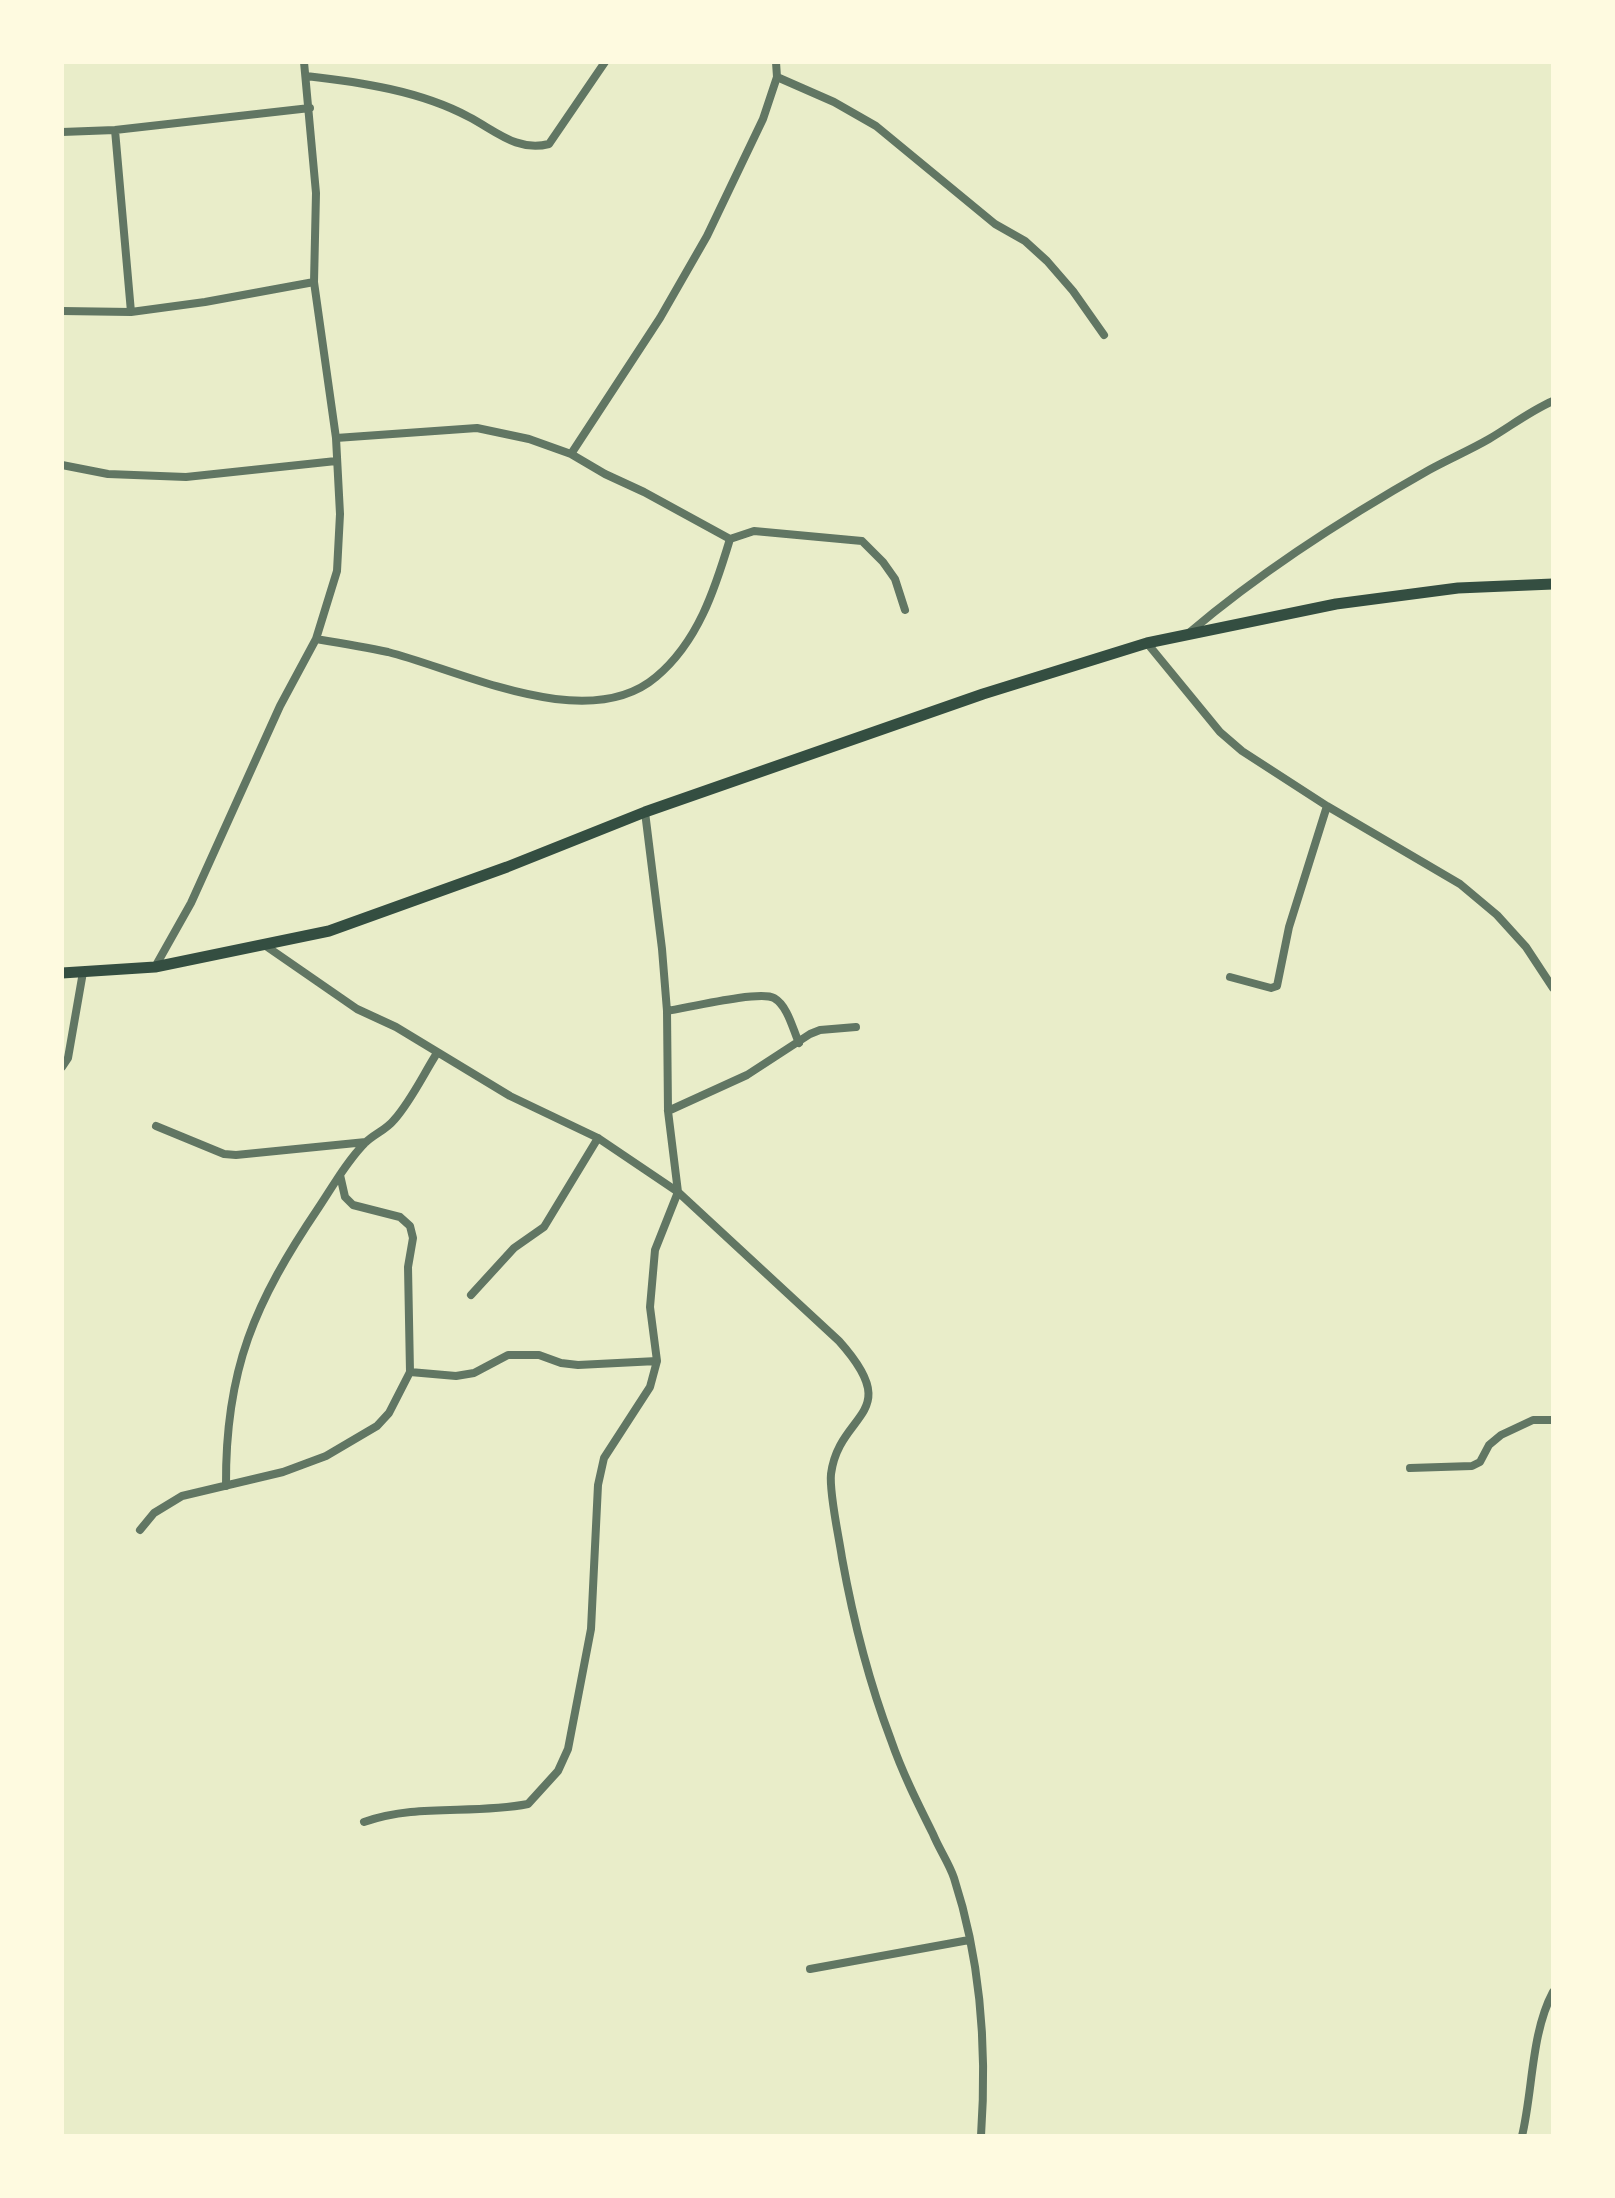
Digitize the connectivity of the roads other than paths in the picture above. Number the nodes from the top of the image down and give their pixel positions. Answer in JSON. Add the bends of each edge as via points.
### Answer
{"nodes":[{"id":1,"x":304,"y":62,"type":"edge"},
{"id":2,"x":605,"y":62,"type":"edge"},
{"id":3,"x":776,"y":62,"type":"edge"},
{"id":4,"x":306,"y":76,"type":"junction"},
{"id":5,"x":777,"y":77,"type":"junction"},
{"id":6,"x":310,"y":108,"type":"junction"},
{"id":7,"x":115,"y":130,"type":"junction"},
{"id":8,"x":62,"y":132,"type":"edge"},
{"id":9,"x":314,"y":282,"type":"junction"},
{"id":10,"x":62,"y":311,"type":"edge"},
{"id":11,"x":131,"y":312,"type":"junction"},
{"id":12,"x":1104,"y":335,"type":"dead end"},
{"id":13,"x":1553,"y":401,"type":"edge"},
{"id":14,"x":336,"y":438,"type":"junction"},
{"id":15,"x":571,"y":454,"type":"junction"},
{"id":16,"x":336,"y":461,"type":"junction"},
{"id":17,"x":62,"y":465,"type":"edge"},
{"id":18,"x":730,"y":539,"type":"junction"},
{"id":19,"x":1553,"y":584,"type":"edge"},
{"id":20,"x":905,"y":610,"type":"dead end"},
{"id":21,"x":1190,"y":633,"type":"junction"},
{"id":22,"x":316,"y":639,"type":"junction"},
{"id":23,"x":1147,"y":643,"type":"junction"},
{"id":24,"x":1327,"y":806,"type":"junction"},
{"id":25,"x":645,"y":812,"type":"junction"},
{"id":26,"x":263,"y":944,"type":"junction"},
{"id":27,"x":155,"y":967,"type":"junction"},
{"id":28,"x":83,"y":972,"type":"junction"},
{"id":29,"x":62,"y":973,"type":"edge"},
{"id":30,"x":1230,"y":977,"type":"dead end"},
{"id":31,"x":1553,"y":988,"type":"edge"},
{"id":32,"x":667,"y":1011,"type":"junction"},
{"id":33,"x":856,"y":1027,"type":"dead end"},
{"id":34,"x":799,"y":1043,"type":"junction"},
{"id":35,"x":437,"y":1053,"type":"junction"},
{"id":36,"x":62,"y":1067,"type":"edge"},
{"id":37,"x":668,"y":1111,"type":"junction"},
{"id":38,"x":156,"y":1126,"type":"dead end"},
{"id":39,"x":598,"y":1138,"type":"junction"},
{"id":40,"x":366,"y":1142,"type":"junction"},
{"id":41,"x":340,"y":1175,"type":"junction"},
{"id":42,"x":678,"y":1192,"type":"junction"},
{"id":43,"x":471,"y":1295,"type":"dead end"},
{"id":44,"x":657,"y":1361,"type":"junction"},
{"id":45,"x":410,"y":1372,"type":"junction"},
{"id":46,"x":1553,"y":1420,"type":"edge"},
{"id":47,"x":1410,"y":1468,"type":"dead end"},
{"id":48,"x":226,"y":1486,"type":"junction"},
{"id":49,"x":140,"y":1530,"type":"dead end"},
{"id":50,"x":364,"y":1822,"type":"dead end"},
{"id":51,"x":969,"y":1940,"type":"junction"},
{"id":52,"x":810,"y":1969,"type":"dead end"},
{"id":53,"x":1553,"y":1992,"type":"edge"},
{"id":54,"x":981,"y":2136,"type":"edge"},
{"id":55,"x":1522,"y":2136,"type":"edge"}],
"edges":[{"from":1,"to":4,"type":"street"},
{"from":2,"to":4,"type":"street","via":[[549,144],[533,148],[436,104],[351,81]]},
{"from":3,"to":5,"type":"street"},
{"from":4,"to":6,"type":"street"},
{"from":5,"to":12,"type":"street","via":[[876,126],[995,224],[1025,241],[1073,291]]},
{"from":5,"to":15,"type":"street","via":[[763,119],[707,236]]},
{"from":6,"to":7,"type":"street"},
{"from":6,"to":9,"type":"street","via":[[316,193]]},
{"from":7,"to":8,"type":"street"},
{"from":7,"to":11,"type":"street"},
{"from":9,"to":11,"type":"street"},
{"from":9,"to":14,"type":"street"},
{"from":10,"to":11,"type":"street"},
{"from":13,"to":21,"type":"street","via":[[1333,529],[1248,584]]},
{"from":14,"to":15,"type":"street","via":[[477,428]]},
{"from":14,"to":16,"type":"street"},
{"from":15,"to":18,"type":"street"},
{"from":16,"to":17,"type":"street","via":[[186,477],[108,474]]},
{"from":16,"to":22,"type":"street","via":[[337,571]]},
{"from":18,"to":20,"type":"street","via":[[754,531],[862,541],[895,579]]},
{"from":18,"to":22,"type":"street","via":[[713,595],[670,664],[637,690],[602,701],[514,693],[388,652]]},
{"from":19,"to":21,"type":"main road","via":[[1458,588],[1336,604]]},
{"from":21,"to":23,"type":"main road"},
{"from":22,"to":27,"type":"street","via":[[191,903]]},
{"from":23,"to":24,"type":"street","via":[[1220,732]]},
{"from":23,"to":25,"type":"main road"},
{"from":24,"to":30,"type":"street","via":[[1289,927],[1277,986]]},
{"from":24,"to":31,"type":"street","via":[[1460,884],[1526,947]]},
{"from":25,"to":26,"type":"main road","via":[[329,931]]},
{"from":25,"to":32,"type":"street"},
{"from":26,"to":27,"type":"main road"},
{"from":26,"to":35,"type":"street","via":[[357,1009]]},
{"from":27,"to":28,"type":"main road"},
{"from":28,"to":29,"type":"main road"},
{"from":28,"to":36,"type":"street"},
{"from":32,"to":34,"type":"street","via":[[759,995],[774,998]]},
{"from":32,"to":37,"type":"street"},
{"from":33,"to":34,"type":"street","via":[[820,1030]]},
{"from":34,"to":37,"type":"street","via":[[747,1075]]},
{"from":35,"to":39,"type":"street"},
{"from":35,"to":40,"type":"street","via":[[396,1119]]},
{"from":37,"to":42,"type":"street"},
{"from":38,"to":40,"type":"street","via":[[236,1155]]},
{"from":39,"to":42,"type":"street"},
{"from":39,"to":43,"type":"street","via":[[544,1227],[514,1248]]},
{"from":40,"to":41,"type":"street"},
{"from":41,"to":45,"type":"street","via":[[345,1197],[353,1205],[400,1217],[410,1226]]},
{"from":41,"to":48,"type":"street","via":[[282,1261],[255,1316],[236,1374],[226,1441]]},
{"from":42,"to":44,"type":"street","via":[[655,1250],[650,1281]]},
{"from":42,"to":51,"type":"street","via":[[839,1341],[867,1381],[863,1416],[837,1452],[831,1476],[843,1559],[891,1740],[954,1876]]},
{"from":44,"to":45,"type":"street","via":[[578,1365],[539,1355],[508,1355],[474,1373]]},
{"from":44,"to":50,"type":"street","via":[[650,1387],[604,1458],[591,1629],[568,1749],[558,1771],[528,1804],[391,1813]]},
{"from":45,"to":48,"type":"street","via":[[389,1413],[358,1439],[298,1467]]},
{"from":46,"to":47,"type":"street","via":[[1533,1420],[1501,1435],[1472,1466]]},
{"from":48,"to":49,"type":"street","via":[[168,1502]]},
{"from":51,"to":52,"type":"street"},
{"from":51,"to":54,"type":"street","via":[[984,2055]]},
{"from":53,"to":55,"type":"street","via":[[1540,2023]]}]}
